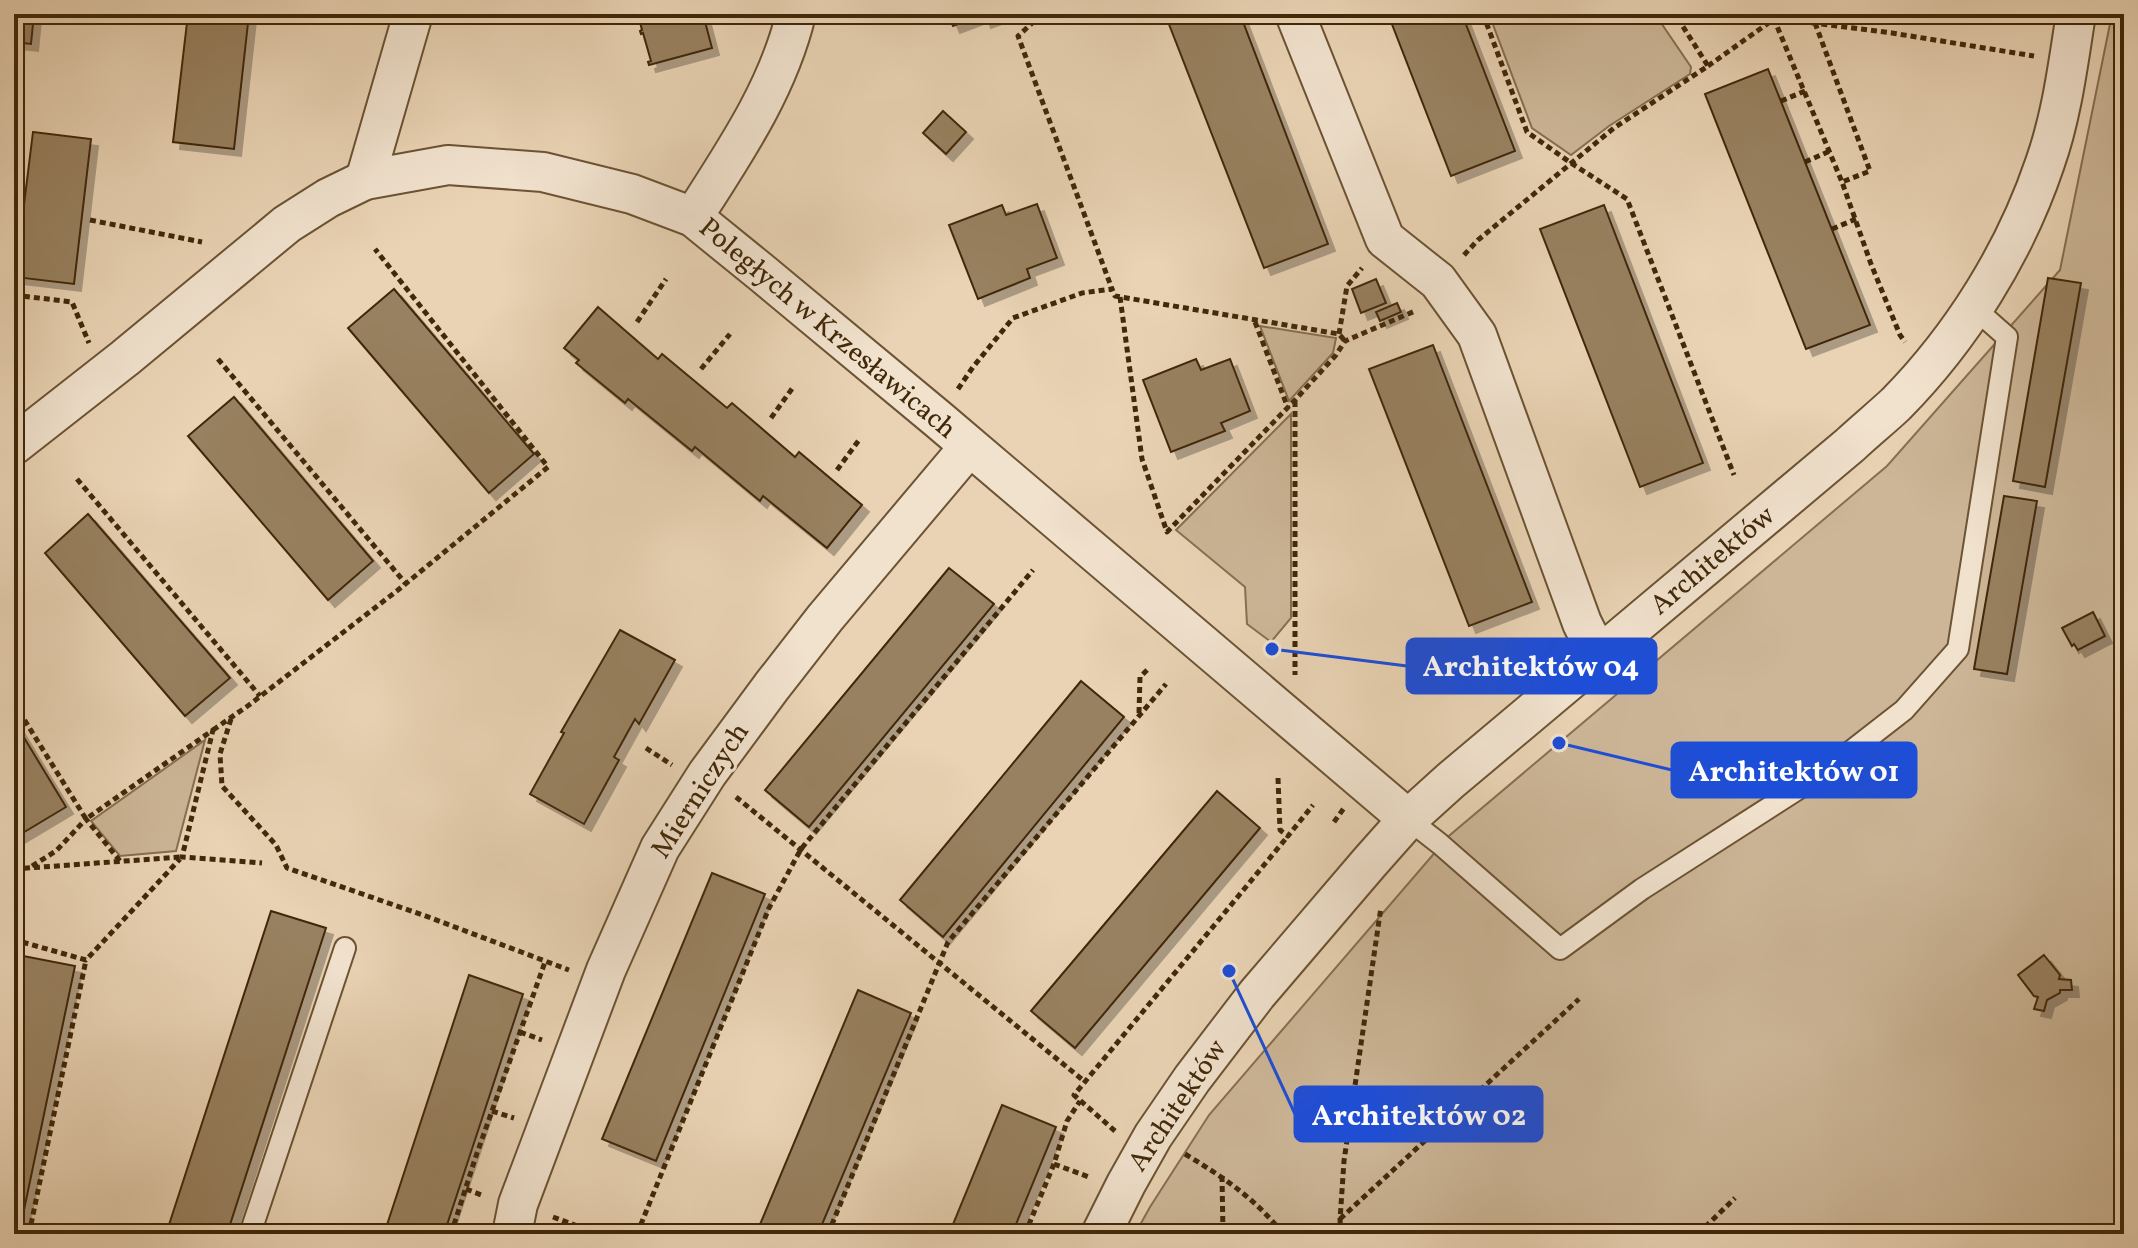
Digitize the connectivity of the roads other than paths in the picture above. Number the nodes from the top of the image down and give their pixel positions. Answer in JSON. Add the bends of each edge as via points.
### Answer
{"nodes":[{"id":1,"x":413,"y":14,"type":"edge"},
{"id":2,"x":796,"y":14,"type":"edge"},
{"id":3,"x":1295,"y":14,"type":"edge"},
{"id":4,"x":2076,"y":14,"type":"edge"},
{"id":5,"x":365,"y":180,"type":"junction"},
{"id":6,"x":693,"y":217,"type":"junction"},
{"id":7,"x":1973,"y":307,"type":"junction"},
{"id":8,"x":14,"y":445,"type":"edge"},
{"id":9,"x":969,"y":447,"type":"junction"},
{"id":10,"x":1603,"y":654,"type":"junction"},
{"id":11,"x":1408,"y":819,"type":"junction"},
{"id":12,"x":345,"y":948,"type":"dead end"},
{"id":13,"x":515,"y":1219,"type":"edge"},
{"id":14,"x":250,"y":1234,"type":"edge"},
{"id":15,"x":1101,"y":1234,"type":"edge"}],
"edges":[{"from":1,"to":5,"type":"street"},
{"from":2,"to":6,"type":"street","via":[[768,91]]},
{"from":3,"to":10,"type":"street","via":[[1385,239],[1438,281],[1477,335],[1582,623]]},
{"from":4,"to":7,"type":"street","name":"Architektów","via":[[2046,161],[2010,245]]},
{"from":5,"to":6,"type":"street","name":"Poległych w Krzesławicach","via":[[448,165],[543,172],[632,194]]},
{"from":5,"to":8,"type":"street","name":"Poległych w Krzesławicach","via":[[287,224]]},
{"from":6,"to":9,"type":"street","name":"Poległych w Krzesławicach"},
{"from":7,"to":10,"type":"street","name":"Architektów","via":[[1895,405]]},
{"from":7,"to":11,"type":"lane","via":[[2007,337],[1958,649],[1904,710],[1823,773],[1642,889],[1560,949]]},
{"from":9,"to":11,"type":"street","name":"Poległych w Krzesławicach"},
{"from":9,"to":13,"type":"street","name":"Mierniczych","via":[[772,686],[660,848],[606,970]]},
{"from":10,"to":11,"type":"street","name":"Architektów"},
{"from":11,"to":15,"type":"street","name":"Architektów","via":[[1140,1138],[1126,1184]]},
{"from":12,"to":14,"type":"lane"}]}
